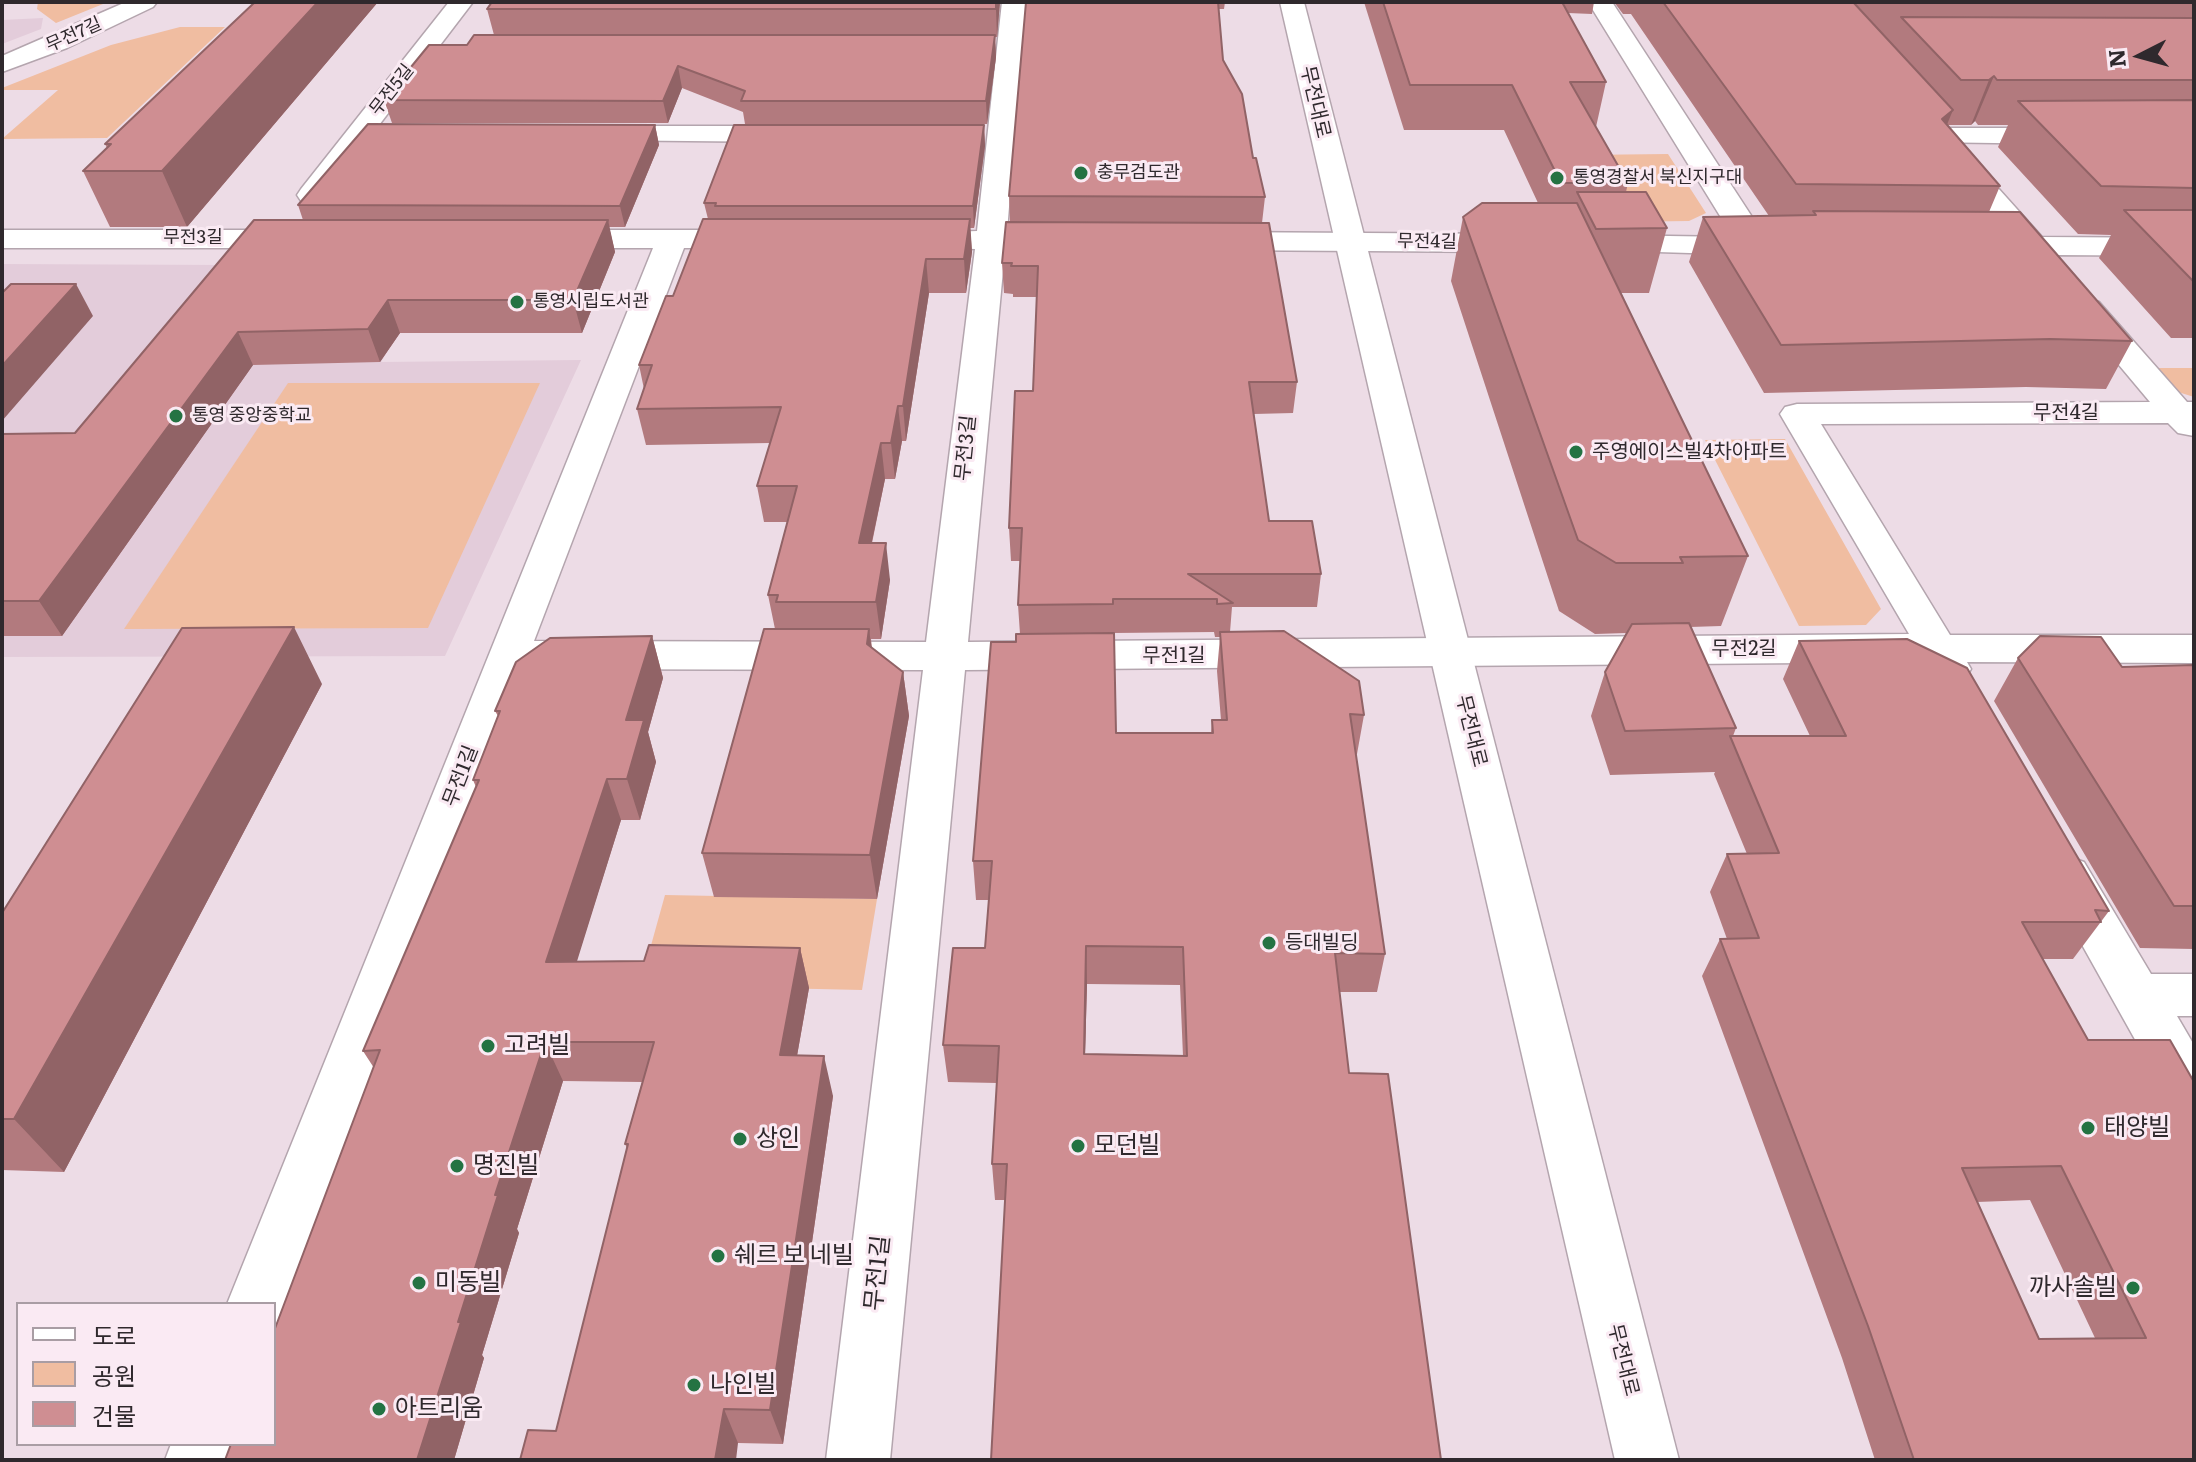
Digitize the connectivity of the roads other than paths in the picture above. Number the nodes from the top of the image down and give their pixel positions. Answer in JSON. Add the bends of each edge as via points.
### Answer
{"nodes":[{"id":1,"x":145,"y":2,"type":"edge"},
{"id":2,"x":461,"y":2,"type":"edge"},
{"id":3,"x":1014,"y":2,"type":"edge"},
{"id":4,"x":1292,"y":2,"type":"edge"},
{"id":5,"x":1600,"y":2,"type":"edge"},
{"id":6,"x":426,"y":47,"type":"junction"},
{"id":7,"x":458,"y":47,"type":"edge"},
{"id":8,"x":980,"y":47,"type":"edge"},
{"id":9,"x":1012,"y":47,"type":"junction"},
{"id":10,"x":2,"y":65,"type":"edge"},
{"id":11,"x":1917,"y":115,"type":"edge"},
{"id":12,"x":358,"y":134,"type":"junction"},
{"id":13,"x":390,"y":134,"type":"edge"},
{"id":14,"x":578,"y":134,"type":"edge"},
{"id":15,"x":814,"y":134,"type":"edge"},
{"id":16,"x":971,"y":135,"type":"edge"},
{"id":17,"x":1002,"y":135,"type":"junction"},
{"id":18,"x":1936,"y":136,"type":"junction"},
{"id":19,"x":2088,"y":136,"type":"edge"},
{"id":20,"x":2,"y":239,"type":"edge"},
{"id":21,"x":278,"y":239,"type":"junction"},
{"id":22,"x":325,"y":239,"type":"edge"},
{"id":23,"x":530,"y":239,"type":"edge"},
{"id":24,"x":672,"y":239,"type":"junction"},
{"id":25,"x":783,"y":239,"type":"edge"},
{"id":26,"x":878,"y":239,"type":"edge"},
{"id":27,"x":988,"y":240,"type":"junction"},
{"id":28,"x":1098,"y":240,"type":"edge"},
{"id":29,"x":1176,"y":241,"type":"edge"},
{"id":30,"x":1348,"y":242,"type":"junction"},
{"id":31,"x":1550,"y":244,"type":"edge"},
{"id":32,"x":1581,"y":244,"type":"edge"},
{"id":33,"x":1754,"y":246,"type":"junction"},
{"id":34,"x":1785,"y":246,"type":"edge"},
{"id":35,"x":1955,"y":246,"type":"edge"},
{"id":36,"x":2033,"y":247,"type":"junction"},
{"id":37,"x":2194,"y":247,"type":"edge"},
{"id":38,"x":2189,"y":418,"type":"edge"},
{"id":39,"x":2194,"y":649,"type":"edge"},
{"id":40,"x":1939,"y":650,"type":"junction"},
{"id":41,"x":1453,"y":654,"type":"junction"},
{"id":42,"x":508,"y":655,"type":"junction"},
{"id":43,"x":943,"y":656,"type":"junction"},
{"id":44,"x":1970,"y":705,"type":"edge"},
{"id":45,"x":2049,"y":843,"type":"edge"},
{"id":46,"x":2135,"y":995,"type":"junction"},
{"id":47,"x":2194,"y":995,"type":"edge"},
{"id":48,"x":2194,"y":1094,"type":"edge"},
{"id":49,"x":258,"y":1302,"type":"edge"},
{"id":50,"x":858,"y":1460,"type":"edge"},
{"id":51,"x":1647,"y":1460,"type":"edge"}],
"edges":[{"from":1,"to":10,"type":"street","name":"무전7길"},
{"from":2,"to":6,"type":"street","name":"무전5길"},
{"from":3,"to":9,"type":"street"},
{"from":4,"to":30,"type":"street","name":"무전대로"},
{"from":5,"to":33,"type":"street"},
{"from":6,"to":7,"type":"street","name":"무전5길"},
{"from":6,"to":12,"type":"street","name":"무전5길"},
{"from":8,"to":9,"type":"street"},
{"from":9,"to":17,"type":"street"},
{"from":11,"to":18,"type":"street","name":"무전4길"},
{"from":12,"to":13,"type":"street","name":"무전5길"},
{"from":12,"to":21,"type":"street","name":"무전5길"},
{"from":14,"to":15,"type":"street"},
{"from":16,"to":17,"type":"street"},
{"from":17,"to":27,"type":"street"},
{"from":18,"to":19,"type":"street"},
{"from":18,"to":36,"type":"street","name":"무전4길"},
{"from":20,"to":21,"type":"street","name":"무전3길"},
{"from":21,"to":22,"type":"street","name":"무전3길"},
{"from":23,"to":24,"type":"street"},
{"from":24,"to":25,"type":"street"},
{"from":24,"to":42,"type":"street"},
{"from":26,"to":27,"type":"street"},
{"from":27,"to":28,"type":"street"},
{"from":27,"to":43,"type":"street","name":"무전3길"},
{"from":29,"to":30,"type":"street"},
{"from":30,"to":31,"type":"street","name":"무전4길"},
{"from":30,"to":41,"type":"street","name":"무전대로"},
{"from":32,"to":33,"type":"street"},
{"from":33,"to":34,"type":"street"},
{"from":35,"to":36,"type":"street"},
{"from":36,"to":37,"type":"street"},
{"from":36,"to":38,"type":"street","name":"무전4길"},
{"from":38,"to":40,"type":"street","name":"무전4길","via":[[1797,414]]},
{"from":39,"to":40,"type":"street","name":"무전2길"},
{"from":40,"to":41,"type":"street","name":"무전2길"},
{"from":40,"to":44,"type":"street"},
{"from":41,"to":43,"type":"street","name":"무전1길"},
{"from":41,"to":51,"type":"street","name":"무전대로"},
{"from":42,"to":43,"type":"street","name":"무전1길"},
{"from":42,"to":49,"type":"street","name":"무전1길"},
{"from":43,"to":50,"type":"street","name":"무전1길"},
{"from":45,"to":46,"type":"street"},
{"from":46,"to":47,"type":"street"},
{"from":46,"to":48,"type":"street"}]}
